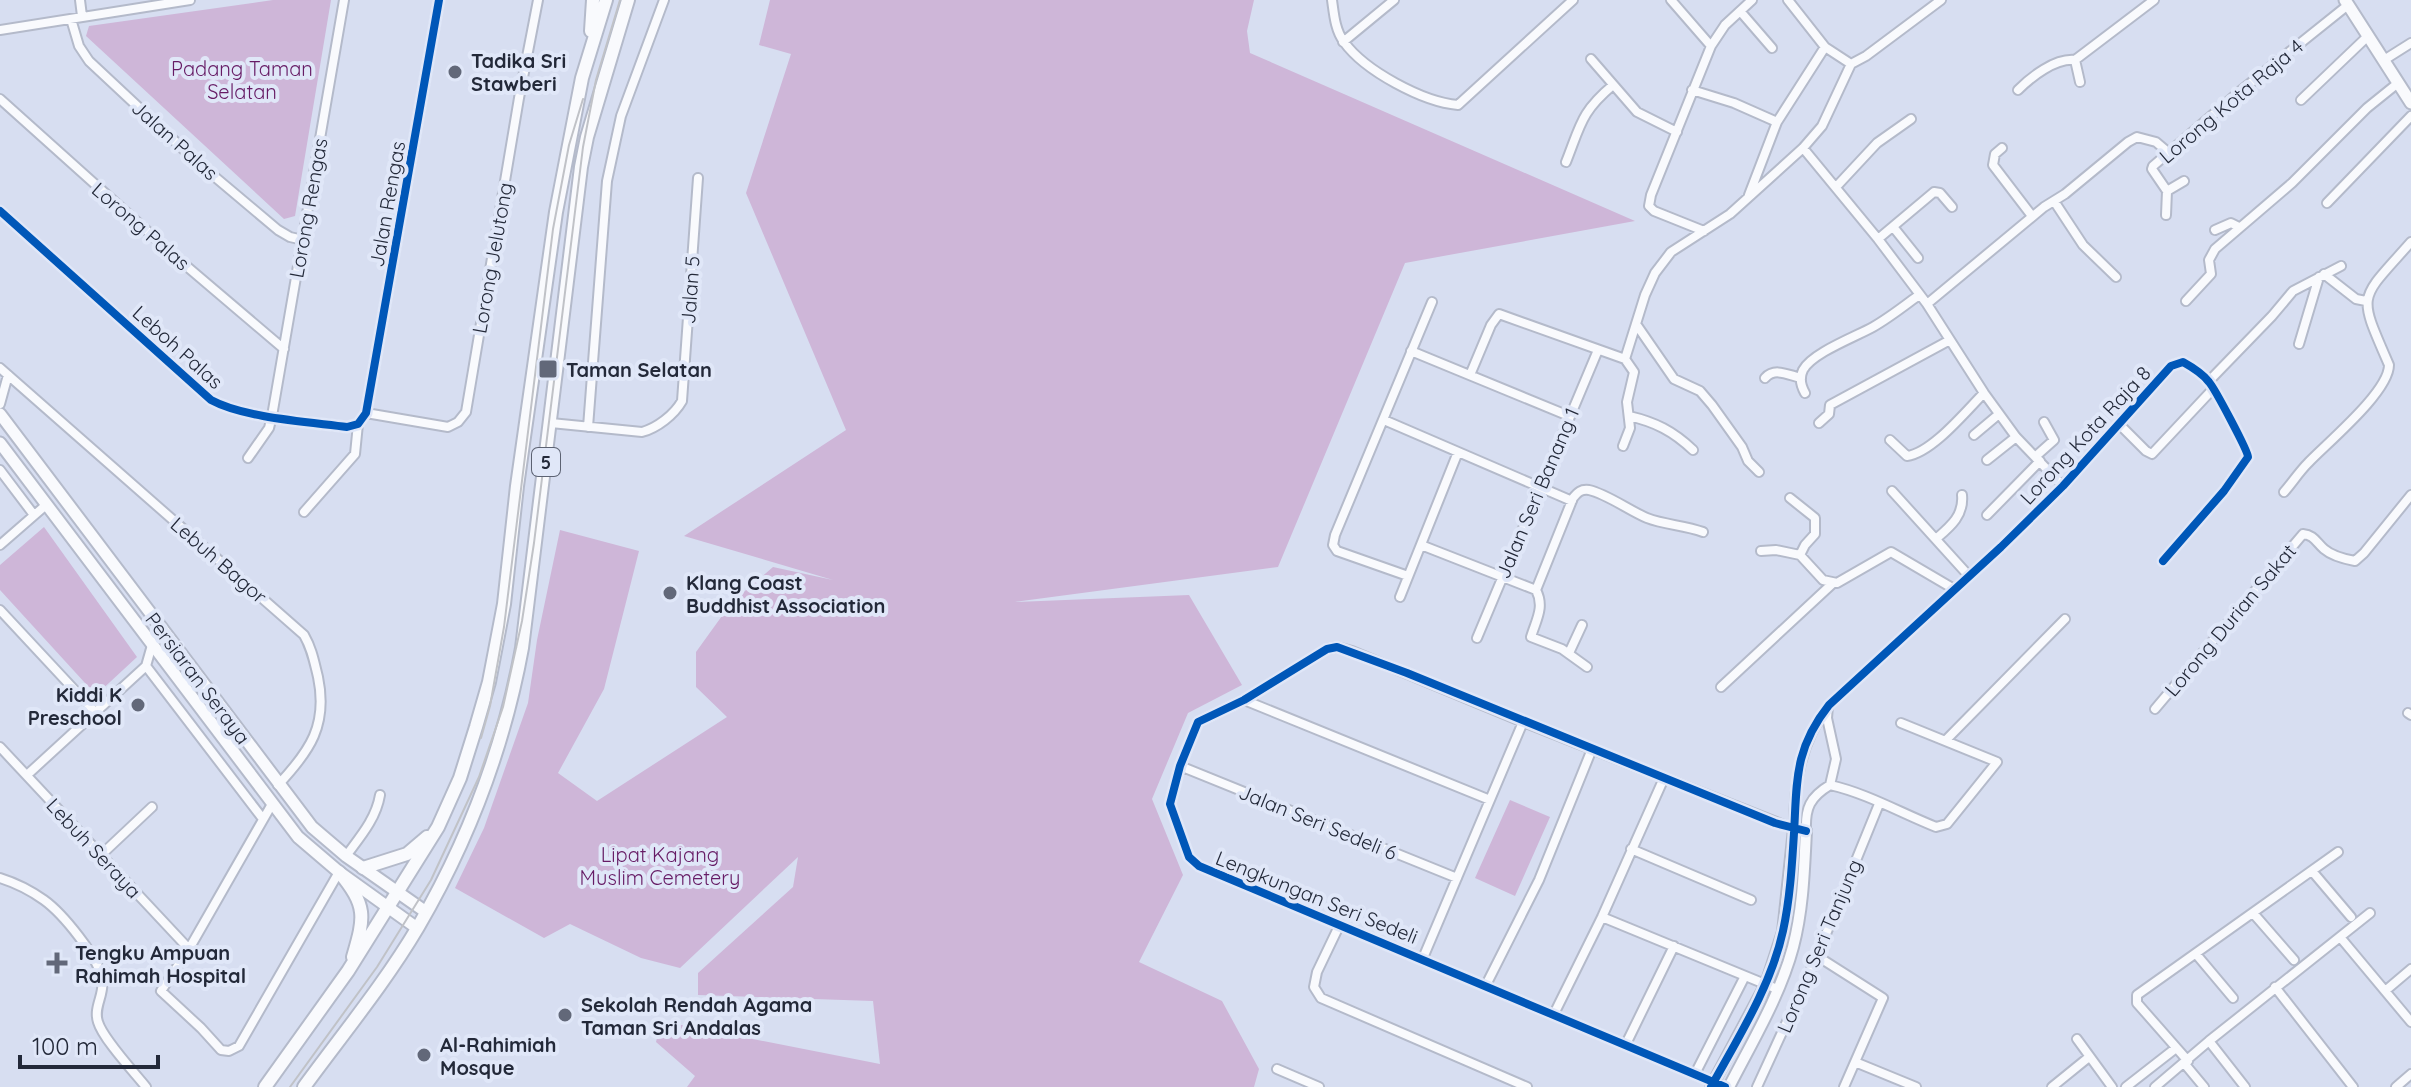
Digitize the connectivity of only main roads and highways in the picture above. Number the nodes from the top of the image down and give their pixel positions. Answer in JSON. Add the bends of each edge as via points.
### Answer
{"nodes":[{"id":1,"x":593,"y":0,"type":"edge"},
{"id":2,"x":606,"y":0,"type":"edge"},
{"id":3,"x":628,"y":0,"type":"edge"},
{"id":4,"x":2347,"y":3,"type":"edge"},
{"id":5,"x":582,"y":78,"type":"junction"},
{"id":6,"x":2404,"y":88,"type":"edge"},
{"id":7,"x":2411,"y":103,"type":"edge"},
{"id":8,"x":0,"y":414,"type":"edge"},
{"id":9,"x":0,"y":443,"type":"edge"},
{"id":10,"x":229,"y":719,"type":"junction"},
{"id":11,"x":216,"y":729,"type":"junction"},
{"id":12,"x":438,"y":827,"type":"junction"},
{"id":13,"x":363,"y":868,"type":"junction"},
{"id":14,"x":339,"y":872,"type":"junction"},
{"id":15,"x":399,"y":892,"type":"junction"},
{"id":16,"x":390,"y":908,"type":"junction"},
{"id":17,"x":426,"y":912,"type":"junction"},
{"id":18,"x":417,"y":928,"type":"junction"},
{"id":19,"x":348,"y":971,"type":"junction"},
{"id":20,"x":265,"y":1087,"type":"edge"},
{"id":21,"x":304,"y":1087,"type":"edge"}],
"edges":[{"from":1,"to":5,"type":"highway"},
{"from":2,"to":5,"type":"highway","number":"5"},
{"from":3,"to":17,"type":"highway","number":"5","via":[[587,137],[514,690],[479,802]]},
{"from":4,"to":6,"type":"main road"},
{"from":5,"to":12,"type":"highway","number":"5","via":[[556,212],[498,641],[460,778]]},
{"from":6,"to":7,"type":"main road"},
{"from":8,"to":10,"type":"main road","name":"Persiaran Seraya"},
{"from":9,"to":11,"type":"main road","name":"Persiaran Seraya"},
{"from":10,"to":11,"type":"main road"},
{"from":10,"to":13,"type":"main road","name":"Persiaran Seraya","via":[[312,827]]},
{"from":11,"to":14,"type":"main road","name":"Persiaran Seraya","via":[[298,837]]},
{"from":12,"to":13,"type":"highway","via":[[407,854]]},
{"from":12,"to":15,"type":"highway","number":"5"},
{"from":13,"to":15,"type":"main road","name":"Persiaran Seraya"},
{"from":14,"to":16,"type":"main road","name":"Persiaran Seraya"},
{"from":14,"to":19,"type":"highway","via":[[363,917]]},
{"from":15,"to":16,"type":"highway","number":"5"},
{"from":15,"to":17,"type":"main road","name":"Persiaran Seraya"},
{"from":16,"to":18,"type":"main road","name":"Persiaran Seraya"},
{"from":16,"to":19,"type":"highway","number":"5"},
{"from":17,"to":18,"type":"highway","number":"5"},
{"from":18,"to":21,"type":"highway","number":"5"},
{"from":19,"to":20,"type":"highway","number":"5"}]}
